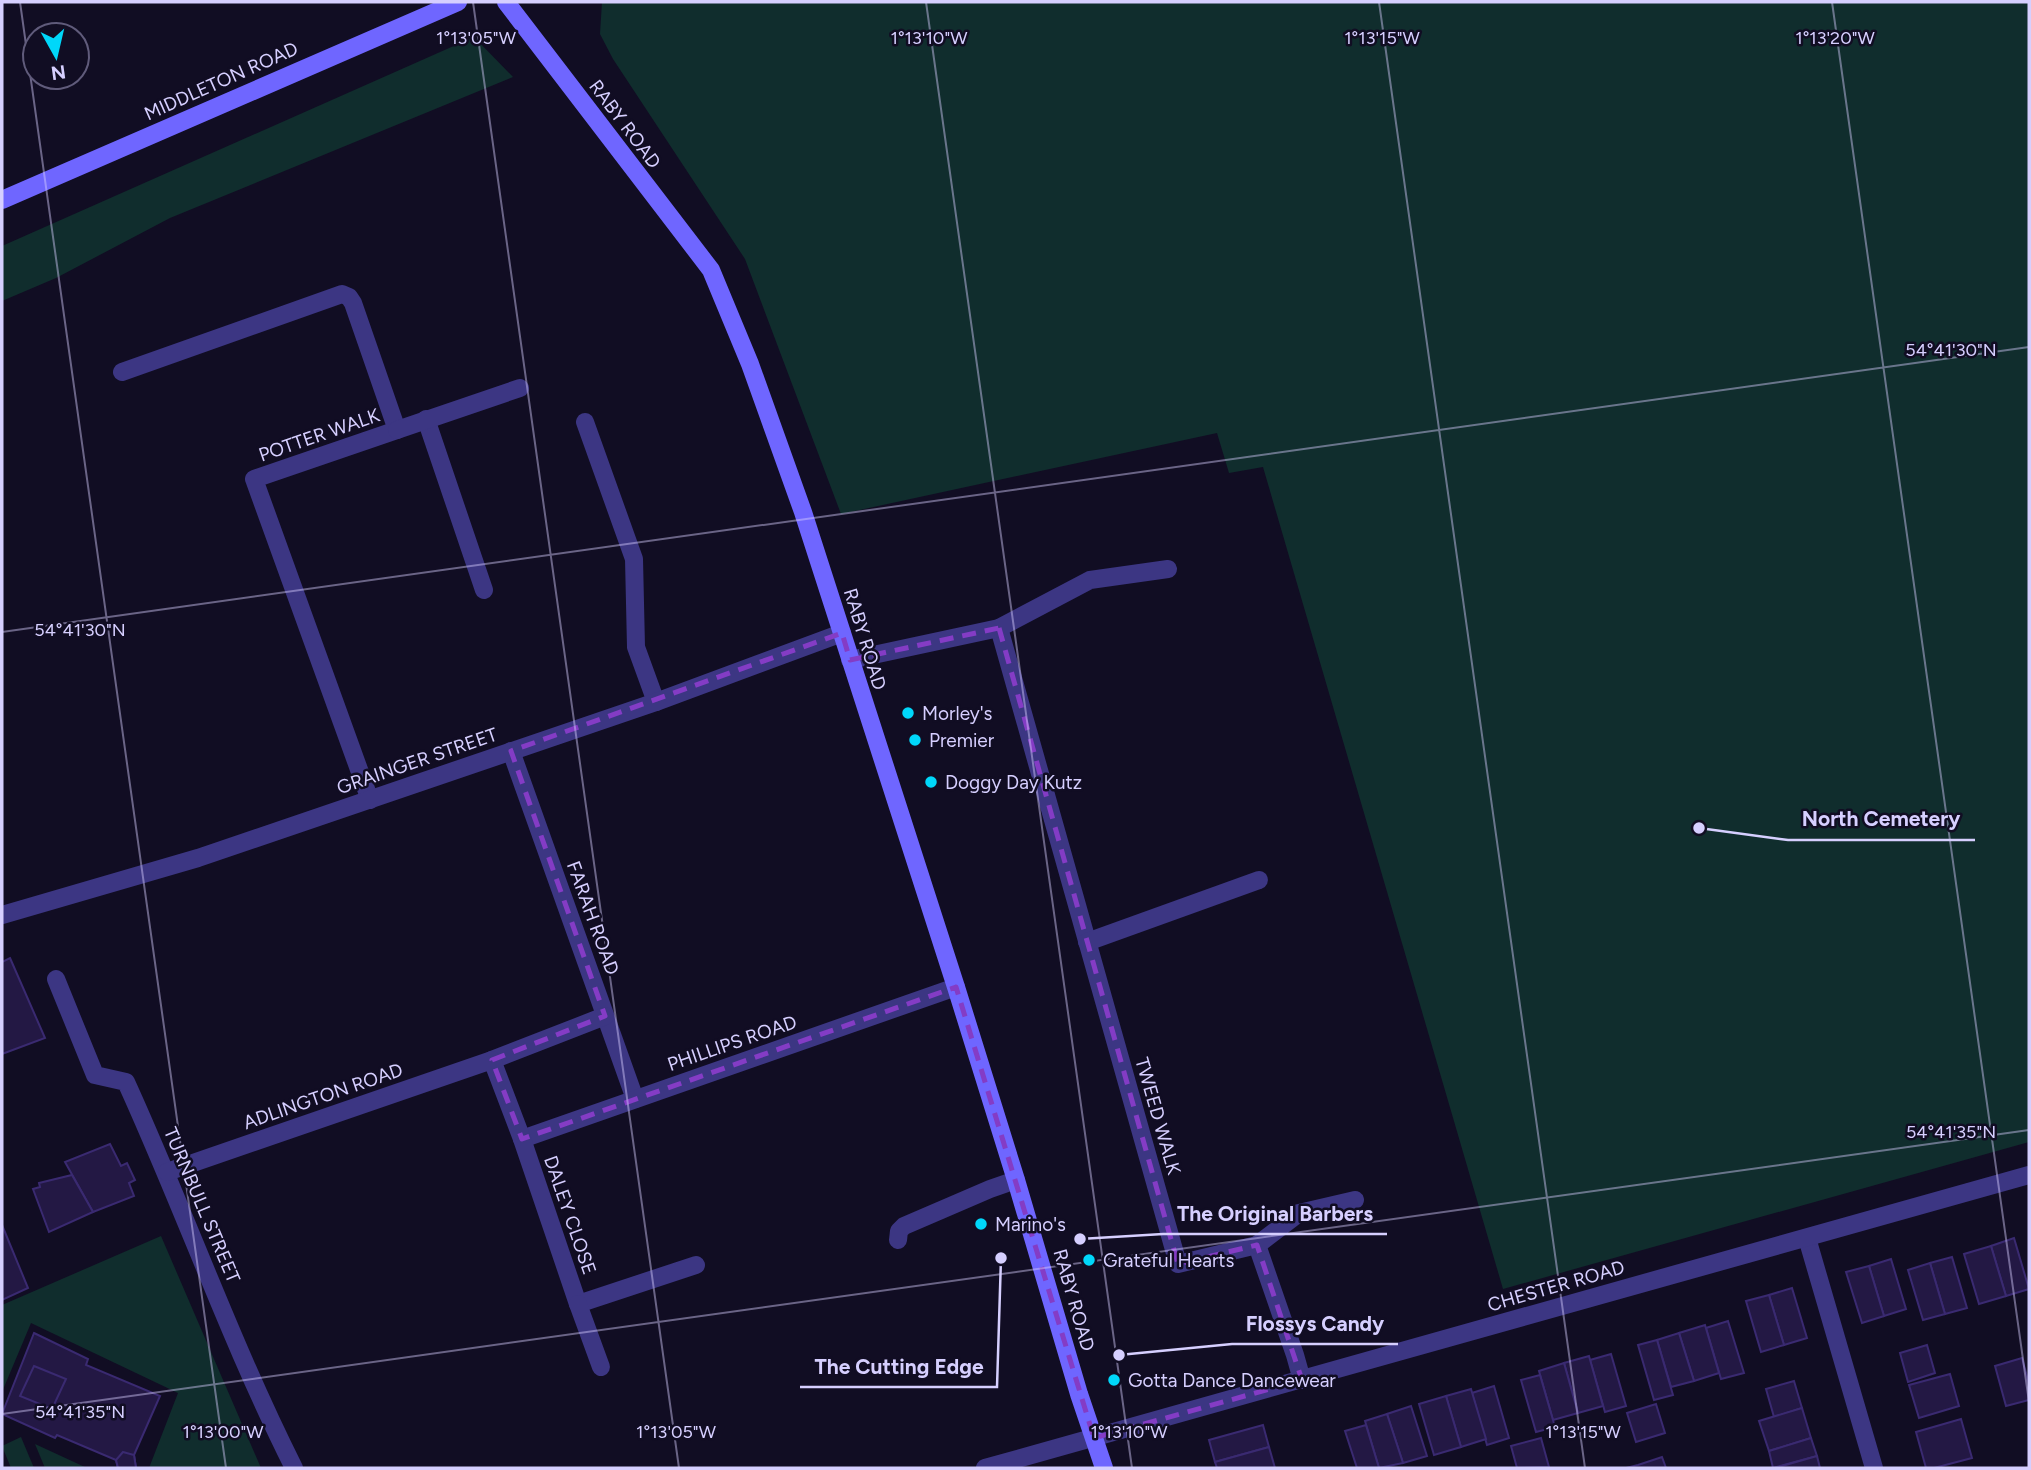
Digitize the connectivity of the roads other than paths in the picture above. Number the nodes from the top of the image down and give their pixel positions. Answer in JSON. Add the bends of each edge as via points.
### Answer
{"nodes":[{"id":1,"x":458,"y":2,"type":"edge"},
{"id":2,"x":506,"y":2,"type":"edge"},
{"id":3,"x":2,"y":200,"type":"edge"},
{"id":4,"x":122,"y":372,"type":"dead end"},
{"id":5,"x":520,"y":388,"type":"dead end"},
{"id":6,"x":426,"y":419,"type":"junction"},
{"id":7,"x":585,"y":422,"type":"dead end"},
{"id":8,"x":397,"y":430,"type":"junction"},
{"id":9,"x":1168,"y":569,"type":"dead end"},
{"id":10,"x":484,"y":590,"type":"dead end"},
{"id":11,"x":999,"y":628,"type":"junction"},
{"id":12,"x":842,"y":633,"type":"junction"},
{"id":13,"x":850,"y":660,"type":"junction"},
{"id":14,"x":656,"y":702,"type":"junction"},
{"id":15,"x":511,"y":751,"type":"junction"},
{"id":16,"x":370,"y":800,"type":"junction"},
{"id":17,"x":1259,"y":880,"type":"dead end"},
{"id":18,"x":2,"y":915,"type":"edge"},
{"id":19,"x":1087,"y":942,"type":"junction"},
{"id":20,"x":56,"y":979,"type":"dead end"},
{"id":21,"x":956,"y":986,"type":"junction"},
{"id":22,"x":606,"y":1016,"type":"junction"},
{"id":23,"x":492,"y":1060,"type":"junction"},
{"id":24,"x":635,"y":1099,"type":"junction"},
{"id":25,"x":523,"y":1139,"type":"junction"},
{"id":26,"x":167,"y":1172,"type":"junction"},
{"id":27,"x":2029,"y":1175,"type":"edge"},
{"id":28,"x":1016,"y":1180,"type":"junction"},
{"id":29,"x":1355,"y":1200,"type":"dead end"},
{"id":30,"x":1807,"y":1238,"type":"junction"},
{"id":31,"x":898,"y":1240,"type":"dead end"},
{"id":32,"x":1257,"y":1245,"type":"junction"},
{"id":33,"x":696,"y":1265,"type":"dead end"},
{"id":34,"x":578,"y":1304,"type":"junction"},
{"id":35,"x":601,"y":1367,"type":"dead end"},
{"id":36,"x":1302,"y":1380,"type":"junction"},
{"id":37,"x":1094,"y":1438,"type":"junction"},
{"id":38,"x":294,"y":1468,"type":"edge"},
{"id":39,"x":985,"y":1468,"type":"edge"},
{"id":40,"x":1104,"y":1468,"type":"edge"},
{"id":41,"x":1874,"y":1468,"type":"edge"}],
"edges":[{"from":1,"to":3,"type":"street","name":"MIDDLETON ROAD"},
{"from":2,"to":12,"type":"street","name":"RABY ROAD","via":[[711,270],[750,364]]},
{"from":4,"to":8,"type":"street","name":"POTTER WALK","via":[[342,294],[353,303]]},
{"from":5,"to":6,"type":"street"},
{"from":6,"to":8,"type":"street"},
{"from":6,"to":10,"type":"street"},
{"from":7,"to":14,"type":"street","via":[[634,559],[636,648]]},
{"from":8,"to":16,"type":"street","name":"POTTER WALK","via":[[254,479]]},
{"from":9,"to":11,"type":"street","via":[[1090,580]]},
{"from":11,"to":13,"type":"street"},
{"from":11,"to":19,"type":"street","name":"TWEED WALK"},
{"from":12,"to":13,"type":"street","name":"RABY ROAD"},
{"from":12,"to":14,"type":"street","name":"GRAINGER STREET"},
{"from":13,"to":21,"type":"street","name":"RABY ROAD"},
{"from":14,"to":15,"type":"street","name":"GRAINGER STREET"},
{"from":15,"to":16,"type":"street","name":"GRAINGER STREET"},
{"from":15,"to":22,"type":"street","name":"FARAH ROAD"},
{"from":16,"to":18,"type":"street","name":"GRAINGER STREET","via":[[198,858]]},
{"from":17,"to":19,"type":"street"},
{"from":19,"to":32,"type":"street","name":"TWEED WALK","via":[[1178,1264]]},
{"from":20,"to":26,"type":"street","name":"TURNBULL STREET","via":[[94,1075],[125,1082]]},
{"from":21,"to":24,"type":"street","name":"PHILLIPS ROAD"},
{"from":21,"to":28,"type":"street","name":"RABY ROAD"},
{"from":22,"to":23,"type":"street","name":"ADLINGTON ROAD"},
{"from":22,"to":24,"type":"street","name":"FARAH ROAD"},
{"from":23,"to":25,"type":"street"},
{"from":23,"to":26,"type":"street","name":"ADLINGTON ROAD"},
{"from":24,"to":25,"type":"street","name":"PHILLIPS ROAD"},
{"from":25,"to":34,"type":"street","name":"DALEY CLOSE"},
{"from":26,"to":38,"type":"street","name":"TURNBULL STREET"},
{"from":27,"to":30,"type":"street","name":"CHESTER ROAD"},
{"from":28,"to":31,"type":"street","via":[[904,1226]]},
{"from":28,"to":37,"type":"street","name":"RABY ROAD"},
{"from":29,"to":32,"type":"street","name":"TWEED WALK","via":[[1299,1213]]},
{"from":30,"to":36,"type":"street","name":"CHESTER ROAD"},
{"from":30,"to":41,"type":"street"},
{"from":32,"to":36,"type":"street"},
{"from":33,"to":34,"type":"street","name":"DALEY CLOSE"},
{"from":34,"to":35,"type":"street","name":"DALEY CLOSE"},
{"from":36,"to":37,"type":"street","name":"CHESTER ROAD"},
{"from":37,"to":39,"type":"street","name":"CHESTER ROAD"},
{"from":37,"to":40,"type":"street","name":"RABY ROAD"}]}
